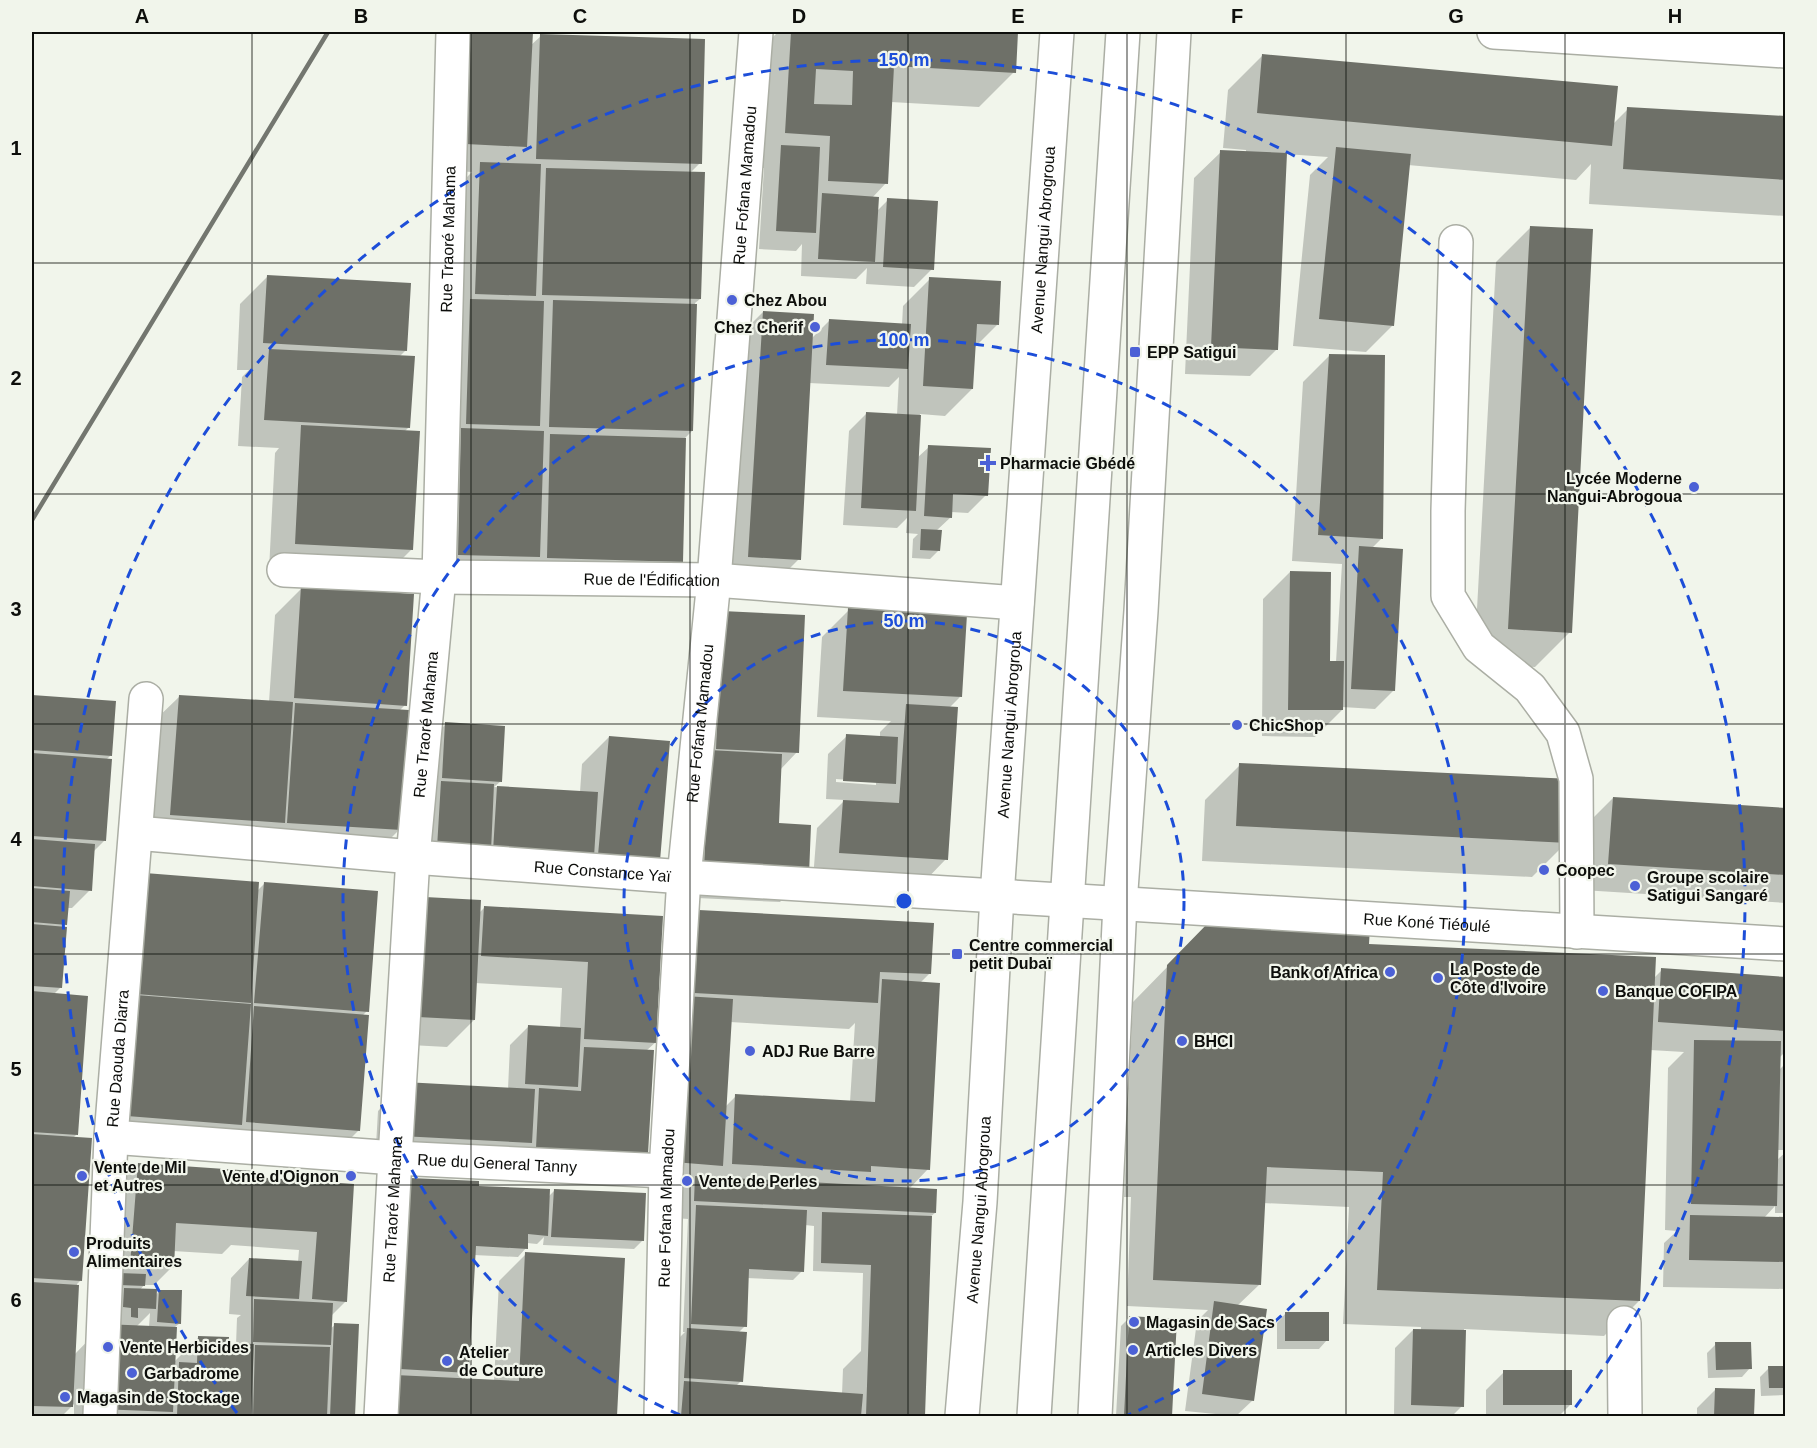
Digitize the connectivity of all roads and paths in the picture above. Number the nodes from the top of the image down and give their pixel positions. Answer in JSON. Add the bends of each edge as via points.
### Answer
{"nodes":[{"id":1,"x":453,"y":32,"type":"edge"},
{"id":2,"x":756,"y":32,"type":"edge"},
{"id":3,"x":1056,"y":32,"type":"edge"},
{"id":4,"x":1123,"y":32,"type":"edge"},
{"id":5,"x":1174,"y":32,"type":"edge"},
{"id":6,"x":1496,"y":32,"type":"edge"},
{"id":7,"x":1688,"y":38,"type":"edge"},
{"id":8,"x":1785,"y":51,"type":"edge"},
{"id":9,"x":1456,"y":242,"type":"dead end"},
{"id":10,"x":284,"y":570,"type":"dead end"},
{"id":11,"x":439,"y":577,"type":"junction"},
{"id":12,"x":714,"y":580,"type":"junction"},
{"id":13,"x":1017,"y":603,"type":"junction"},
{"id":14,"x":146,"y":699,"type":"dead end"},
{"id":15,"x":136,"y":833,"type":"junction"},
{"id":16,"x":413,"y":857,"type":"junction"},
{"id":17,"x":684,"y":877,"type":"junction"},
{"id":18,"x":997,"y":897,"type":"junction"},
{"id":19,"x":1068,"y":901,"type":"junction"},
{"id":20,"x":1120,"y":904,"type":"junction"},
{"id":21,"x":1577,"y":932,"type":"junction"},
{"id":22,"x":1785,"y":945,"type":"edge"},
{"id":23,"x":111,"y":1137,"type":"junction"},
{"id":24,"x":395,"y":1158,"type":"junction"},
{"id":25,"x":666,"y":1171,"type":"junction"},
{"id":26,"x":1624,"y":1323,"type":"dead end"},
{"id":27,"x":100,"y":1416,"type":"edge"},
{"id":28,"x":381,"y":1416,"type":"edge"},
{"id":29,"x":661,"y":1416,"type":"edge"},
{"id":30,"x":962,"y":1416,"type":"edge"},
{"id":31,"x":1034,"y":1416,"type":"edge"},
{"id":32,"x":1095,"y":1416,"type":"edge"},
{"id":33,"x":1625,"y":1416,"type":"edge"}],
"edges":[{"from":1,"to":11,"type":"street","name":"Rue Traoré Mahama"},
{"from":2,"to":12,"type":"street","name":"Rue Fofana Mamadou"},
{"from":3,"to":13,"type":"street","name":"Avenue Nangui Abrogroua"},
{"from":4,"to":19,"type":"street"},
{"from":5,"to":20,"type":"street"},
{"from":6,"to":7,"type":"street"},
{"from":7,"to":8,"type":"street"},
{"from":9,"to":21,"type":"street","via":[[1448,596],[1479,647],[1530,688],[1563,733],[1576,779]]},
{"from":10,"to":11,"type":"street","name":"Rue de l'Édification"},
{"from":11,"to":12,"type":"street","name":"Rue de l'Édification"},
{"from":11,"to":16,"type":"street","name":"Rue Traoré Mahama"},
{"from":12,"to":13,"type":"street","name":"Rue de l'Édification"},
{"from":12,"to":17,"type":"street","name":"Rue Fofana Mamadou"},
{"from":13,"to":18,"type":"street","name":"Avenue Nangui Abrogroua"},
{"from":14,"to":15,"type":"street","name":"Rue Daouda Diarra"},
{"from":15,"to":16,"type":"street","name":"Rue Constance Yaï"},
{"from":15,"to":23,"type":"street","name":"Rue Daouda Diarra"},
{"from":16,"to":17,"type":"street","name":"Rue Constance Yaï"},
{"from":16,"to":24,"type":"street","name":"Rue Traoré Mahama"},
{"from":17,"to":18,"type":"street","name":"Rue Constance Yaï"},
{"from":17,"to":25,"type":"street","name":"Rue Fofana Mamadou"},
{"from":18,"to":19,"type":"street","name":"Rue Constance Yaï"},
{"from":18,"to":30,"type":"street","name":"Avenue Nangui Abrogroua","via":[[980,1202]]},
{"from":19,"to":20,"type":"street","name":"Rue Koné Tiéoulé"},
{"from":19,"to":31,"type":"street"},
{"from":20,"to":21,"type":"street","name":"Rue Koné Tiéoulé"},
{"from":20,"to":32,"type":"street"},
{"from":21,"to":22,"type":"street","name":"Rue Koné Tiéoulé"},
{"from":23,"to":24,"type":"street","name":"Rue du General Tanny"},
{"from":23,"to":27,"type":"street","name":"Rue Daouda Diarra"},
{"from":24,"to":25,"type":"street","name":"Rue du General Tanny"},
{"from":24,"to":28,"type":"street","name":"Rue Traoré Mahama"},
{"from":25,"to":29,"type":"street","name":"Rue Fofana Mamadou"},
{"from":26,"to":33,"type":"street"}]}
